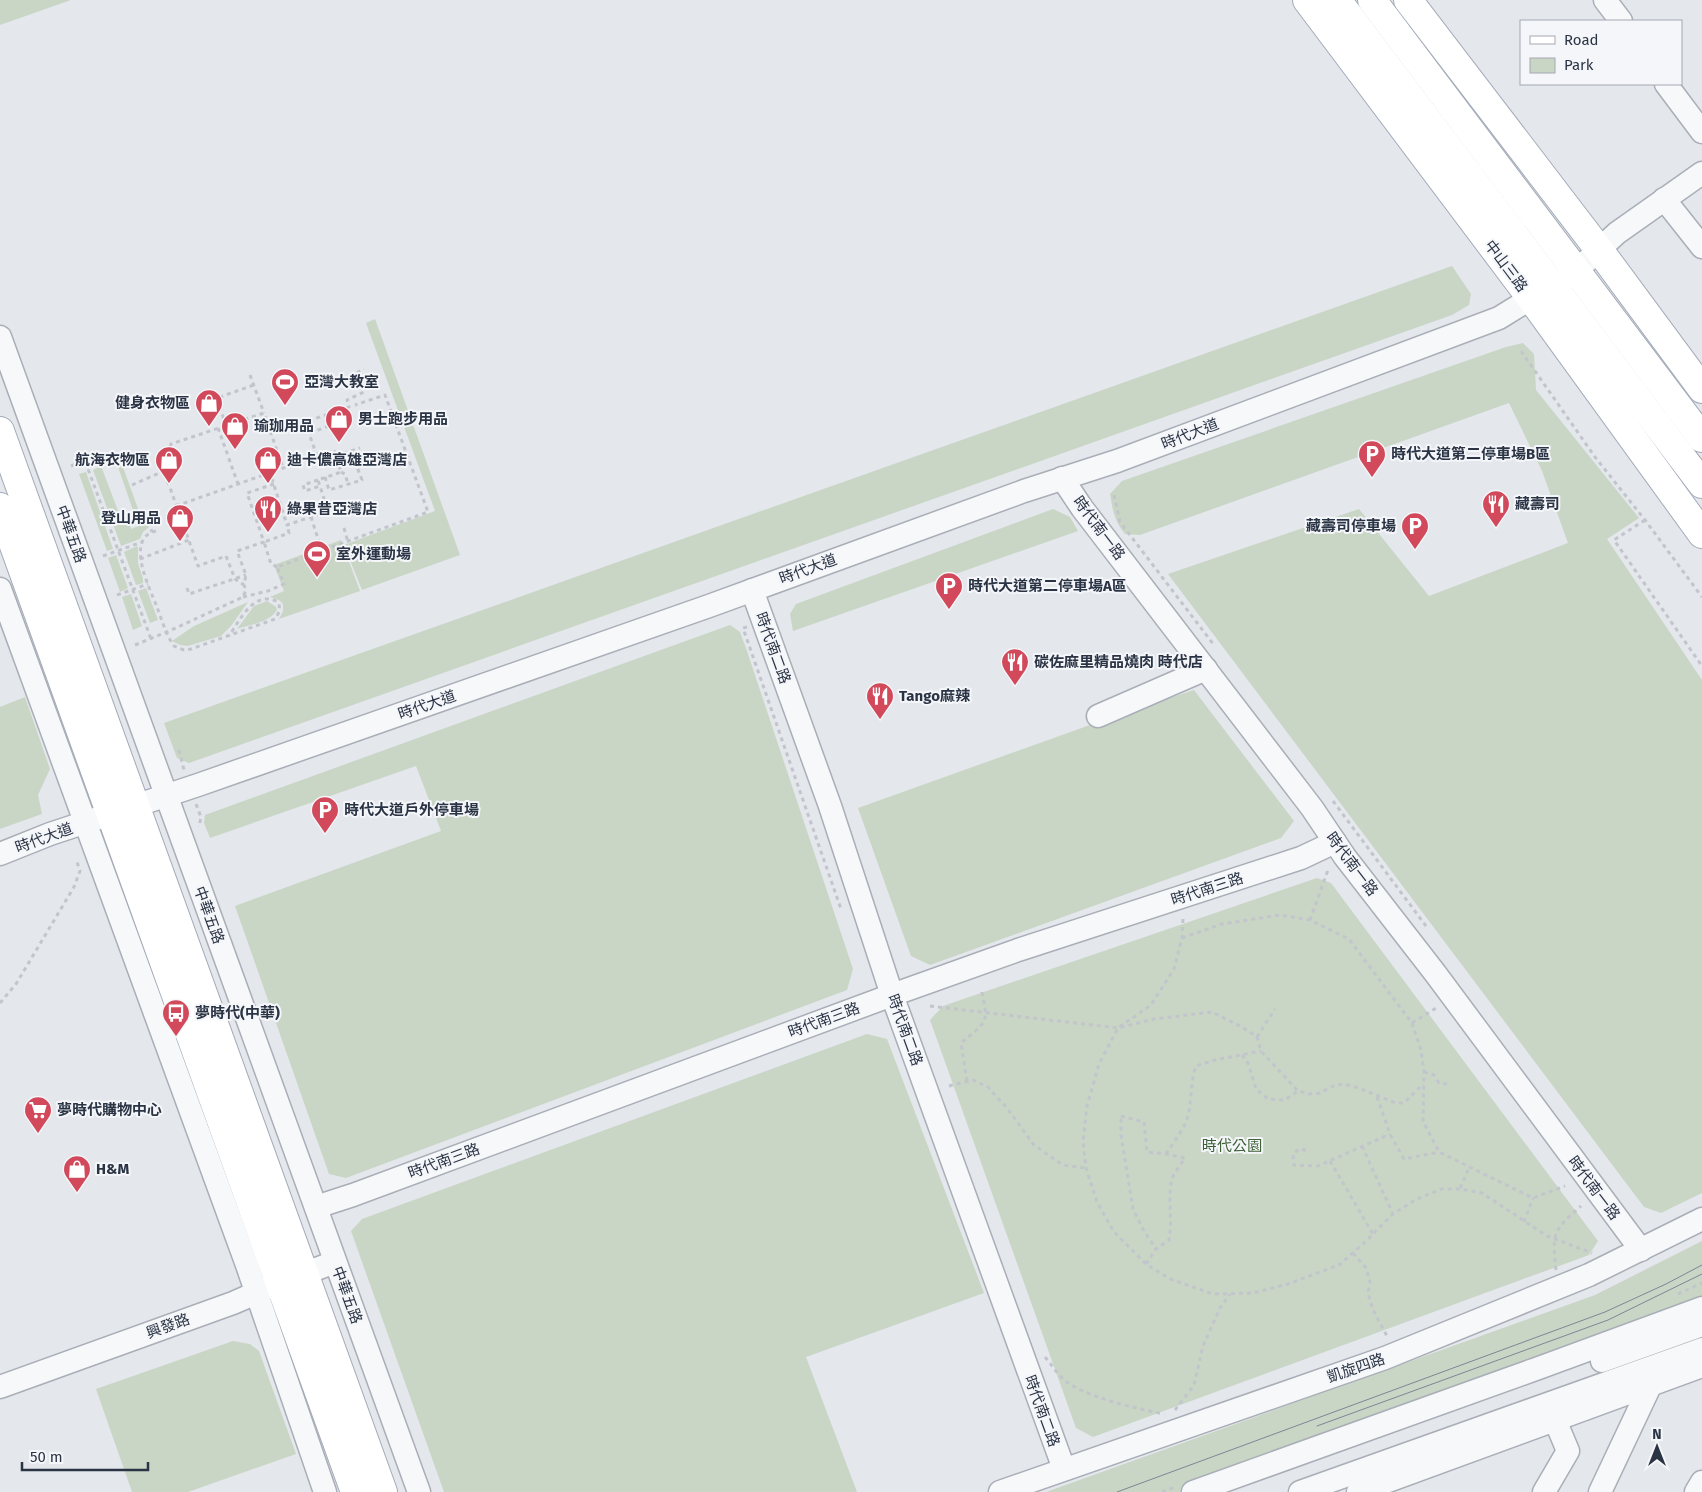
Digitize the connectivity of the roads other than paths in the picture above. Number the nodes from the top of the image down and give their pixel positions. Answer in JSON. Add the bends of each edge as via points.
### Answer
{"nodes":[{"id":1,"x":1306,"y":0,"type":"edge"},
{"id":2,"x":1337,"y":0,"type":"edge"},
{"id":3,"x":1372,"y":0,"type":"edge"},
{"id":4,"x":1408,"y":0,"type":"edge"},
{"id":5,"x":1605,"y":0,"type":"edge"},
{"id":6,"x":1620,"y":20,"type":"edge"},
{"id":7,"x":1667,"y":85,"type":"edge"},
{"id":8,"x":1702,"y":132,"type":"edge"},
{"id":9,"x":1702,"y":173,"type":"edge"},
{"id":10,"x":1664,"y":199,"type":"junction"},
{"id":11,"x":1702,"y":247,"type":"edge"},
{"id":12,"x":1600,"y":251,"type":"junction"},
{"id":13,"x":1577,"y":270,"type":"junction"},
{"id":14,"x":1542,"y":292,"type":"junction"},
{"id":15,"x":0,"y":337,"type":"edge"},
{"id":16,"x":1702,"y":389,"type":"edge"},
{"id":17,"x":0,"y":432,"type":"edge"},
{"id":18,"x":1702,"y":438,"type":"edge"},
{"id":19,"x":1062,"y":478,"type":"junction"},
{"id":20,"x":1702,"y":484,"type":"edge"},
{"id":21,"x":0,"y":507,"type":"edge"},
{"id":22,"x":1702,"y":534,"type":"edge"},
{"id":23,"x":0,"y":588,"type":"edge"},
{"id":24,"x":752,"y":590,"type":"junction"},
{"id":25,"x":1206,"y":669,"type":"junction"},
{"id":26,"x":1098,"y":716,"type":"dead end"},
{"id":27,"x":166,"y":796,"type":"junction"},
{"id":28,"x":111,"y":815,"type":"junction"},
{"id":29,"x":1335,"y":842,"type":"junction"},
{"id":30,"x":0,"y":854,"type":"edge"},
{"id":31,"x":892,"y":995,"type":"junction"},
{"id":32,"x":316,"y":1207,"type":"junction"},
{"id":33,"x":1702,"y":1220,"type":"edge"},
{"id":34,"x":1641,"y":1250,"type":"junction"},
{"id":35,"x":335,"y":1262,"type":"junction"},
{"id":36,"x":280,"y":1283,"type":"junction"},
{"id":37,"x":1702,"y":1308,"type":"edge"},
{"id":38,"x":1702,"y":1325,"type":"edge"},
{"id":39,"x":1702,"y":1349,"type":"edge"},
{"id":40,"x":1702,"y":1366,"type":"edge"},
{"id":41,"x":1653,"y":1375,"type":"junction"},
{"id":42,"x":0,"y":1387,"type":"edge"},
{"id":43,"x":1555,"y":1420,"type":"junction"},
{"id":44,"x":1064,"y":1469,"type":"junction"},
{"id":45,"x":1702,"y":1482,"type":"edge"},
{"id":46,"x":325,"y":1492,"type":"edge"},
{"id":47,"x":354,"y":1492,"type":"edge"},
{"id":48,"x":382,"y":1492,"type":"edge"},
{"id":49,"x":419,"y":1492,"type":"edge"},
{"id":50,"x":1000,"y":1492,"type":"edge"},
{"id":51,"x":1193,"y":1492,"type":"edge"},
{"id":52,"x":1239,"y":1492,"type":"edge"},
{"id":53,"x":1300,"y":1492,"type":"edge"},
{"id":54,"x":1358,"y":1492,"type":"edge"},
{"id":55,"x":1544,"y":1492,"type":"edge"},
{"id":56,"x":1600,"y":1492,"type":"edge"},
{"id":57,"x":1696,"y":1492,"type":"edge"}],
"edges":[{"from":1,"to":14,"type":"main road","name":"中山三路"},
{"from":2,"to":14,"type":"main road","name":"中山三路"},
{"from":3,"to":13,"type":"main road"},
{"from":4,"to":12,"type":"main road"},
{"from":5,"to":6,"type":"street"},
{"from":7,"to":8,"type":"street"},
{"from":9,"to":10,"type":"street","name":"時代大道"},
{"from":10,"to":11,"type":"street"},
{"from":10,"to":12,"type":"street","name":"時代大道","via":[[1616,233]]},
{"from":12,"to":13,"type":"street","name":"時代大道"},
{"from":12,"to":16,"type":"main road"},
{"from":13,"to":14,"type":"street","name":"時代大道"},
{"from":13,"to":18,"type":"main road"},
{"from":14,"to":19,"type":"street","name":"時代大道","via":[[1499,318],[1117,461]]},
{"from":14,"to":20,"type":"main road","name":"中山三路"},
{"from":14,"to":22,"type":"main road","name":"中山三路"},
{"from":15,"to":27,"type":"street","name":"中華五路"},
{"from":17,"to":28,"type":"main road"},
{"from":19,"to":24,"type":"street","name":"時代大道"},
{"from":19,"to":25,"type":"street","name":"時代南一路"},
{"from":21,"to":28,"type":"main road"},
{"from":23,"to":28,"type":"street"},
{"from":24,"to":27,"type":"street","name":"時代大道"},
{"from":24,"to":31,"type":"street","name":"時代南二路","via":[[830,806]]},
{"from":25,"to":26,"type":"street"},
{"from":25,"to":29,"type":"street","name":"時代南一路"},
{"from":27,"to":28,"type":"street","name":"時代大道"},
{"from":27,"to":32,"type":"street","name":"中華五路"},
{"from":28,"to":30,"type":"street","name":"時代大道"},
{"from":28,"to":36,"type":"main road"},
{"from":28,"to":36,"type":"street"},
{"from":29,"to":31,"type":"street","name":"時代南三路","via":[[1301,858],[1018,950]]},
{"from":29,"to":34,"type":"street","name":"時代南一路"},
{"from":31,"to":32,"type":"street","name":"時代南三路"},
{"from":31,"to":44,"type":"street","name":"時代南二路"},
{"from":32,"to":35,"type":"street","name":"中華五路"},
{"from":33,"to":34,"type":"street","name":"凱旋四路"},
{"from":34,"to":44,"type":"street","name":"凱旋四路","via":[[1589,1276],[1386,1358]]},
{"from":35,"to":36,"type":"street","name":"興發路"},
{"from":35,"to":49,"type":"street","name":"中華五路"},
{"from":36,"to":42,"type":"street","name":"興發路"},
{"from":36,"to":46,"type":"street"},
{"from":36,"to":47,"type":"main road"},
{"from":36,"to":48,"type":"main road"},
{"from":37,"to":51,"type":"street"},
{"from":38,"to":52,"type":"street"},
{"from":39,"to":41,"type":"street"},
{"from":40,"to":41,"type":"street"},
{"from":41,"to":43,"type":"street"},
{"from":41,"to":53,"type":"street"},
{"from":41,"to":56,"type":"street"},
{"from":43,"to":54,"type":"street"},
{"from":43,"to":55,"type":"street","via":[[1568,1451]]},
{"from":44,"to":50,"type":"street","name":"凱旋四路"},
{"from":45,"to":57,"type":"street"}]}
